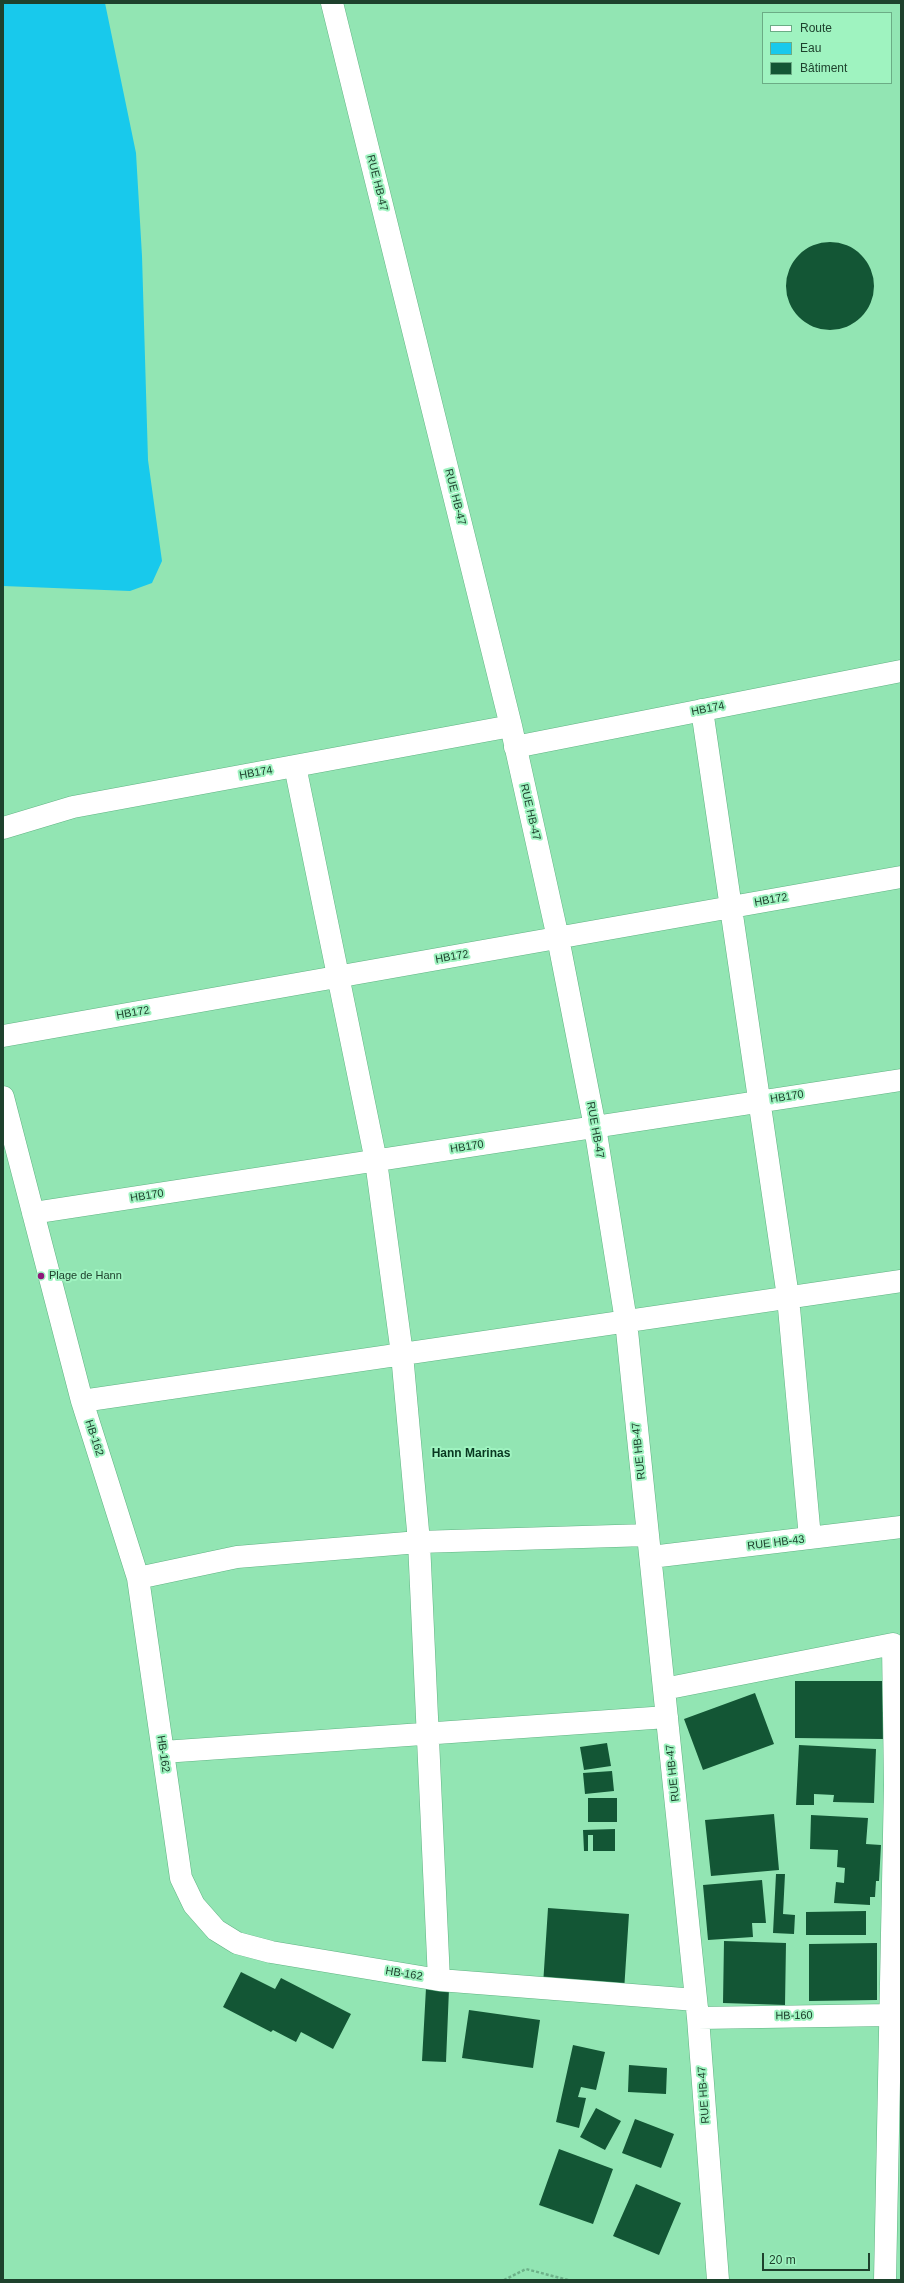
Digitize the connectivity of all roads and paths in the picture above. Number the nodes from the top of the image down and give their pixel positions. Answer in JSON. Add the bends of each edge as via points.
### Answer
{"nodes":[{"id":1,"x":332,"y":3,"type":"edge"},
{"id":2,"x":901,"y":671,"type":"edge"},
{"id":3,"x":702,"y":710,"type":"junction"},
{"id":4,"x":511,"y":726,"type":"junction"},
{"id":5,"x":515,"y":747,"type":"junction"},
{"id":6,"x":295,"y":766,"type":"junction"},
{"id":7,"x":3,"y":828,"type":"edge"},
{"id":8,"x":901,"y":876,"type":"edge"},
{"id":9,"x":731,"y":907,"type":"junction"},
{"id":10,"x":558,"y":938,"type":"junction"},
{"id":11,"x":339,"y":977,"type":"junction"},
{"id":12,"x":3,"y":1036,"type":"edge"},
{"id":13,"x":901,"y":1080,"type":"edge"},
{"id":14,"x":3,"y":1097,"type":"edge"},
{"id":15,"x":759,"y":1102,"type":"junction"},
{"id":16,"x":595,"y":1127,"type":"junction"},
{"id":17,"x":376,"y":1161,"type":"junction"},
{"id":18,"x":33,"y":1214,"type":"junction"},
{"id":19,"x":901,"y":1280,"type":"edge"},
{"id":20,"x":788,"y":1297,"type":"junction"},
{"id":21,"x":626,"y":1321,"type":"junction"},
{"id":22,"x":402,"y":1354,"type":"junction"},
{"id":23,"x":82,"y":1401,"type":"junction"},
{"id":24,"x":901,"y":1527,"type":"edge"},
{"id":25,"x":648,"y":1534,"type":"junction"},
{"id":26,"x":810,"y":1538,"type":"junction"},
{"id":27,"x":419,"y":1542,"type":"junction"},
{"id":28,"x":651,"y":1557,"type":"junction"},
{"id":29,"x":138,"y":1578,"type":"junction"},
{"id":30,"x":664,"y":1689,"type":"junction"},
{"id":31,"x":667,"y":1717,"type":"junction"},
{"id":32,"x":428,"y":1735,"type":"junction"},
{"id":33,"x":163,"y":1752,"type":"junction"},
{"id":34,"x":439,"y":1980,"type":"junction"},
{"id":35,"x":697,"y":2009,"type":"junction"},
{"id":36,"x":890,"y":2015,"type":"junction"},
{"id":37,"x":504,"y":2280,"type":"edge"},
{"id":38,"x":568,"y":2280,"type":"edge"},
{"id":39,"x":718,"y":2280,"type":"edge"},
{"id":40,"x":884,"y":2280,"type":"edge"}],
"edges":[{"from":1,"to":4,"type":"street","name":"RUE HB-47"},
{"from":2,"to":3,"type":"street","name":"HB174"},
{"from":3,"to":5,"type":"street","name":"HB174"},
{"from":3,"to":9,"type":"street"},
{"from":4,"to":5,"type":"street","name":"RUE HB-47"},
{"from":4,"to":6,"type":"street","name":"HB174"},
{"from":5,"to":10,"type":"street","name":"RUE HB-47"},
{"from":6,"to":7,"type":"street","name":"HB174","via":[[73,807]]},
{"from":6,"to":11,"type":"street"},
{"from":8,"to":9,"type":"street","name":"HB172"},
{"from":9,"to":10,"type":"street","name":"HB172"},
{"from":9,"to":15,"type":"street"},
{"from":10,"to":11,"type":"street","name":"HB172"},
{"from":10,"to":16,"type":"street","name":"RUE HB-47"},
{"from":11,"to":12,"type":"street","name":"HB172"},
{"from":11,"to":17,"type":"street"},
{"from":13,"to":15,"type":"street","name":"HB170"},
{"from":14,"to":18,"type":"street","name":"HB-162"},
{"from":15,"to":16,"type":"street","name":"HB170"},
{"from":15,"to":20,"type":"street"},
{"from":16,"to":17,"type":"street","name":"HB170"},
{"from":16,"to":21,"type":"street","name":"RUE HB-47"},
{"from":17,"to":18,"type":"street","name":"HB170"},
{"from":17,"to":22,"type":"street"},
{"from":18,"to":23,"type":"street","name":"HB-162"},
{"from":19,"to":20,"type":"street"},
{"from":20,"to":21,"type":"street"},
{"from":20,"to":26,"type":"street"},
{"from":21,"to":22,"type":"street"},
{"from":21,"to":25,"type":"street","name":"RUE HB-47"},
{"from":22,"to":23,"type":"street"},
{"from":22,"to":27,"type":"street"},
{"from":23,"to":29,"type":"street","name":"HB-162"},
{"from":24,"to":26,"type":"street","name":"RUE HB-43"},
{"from":25,"to":27,"type":"street"},
{"from":25,"to":28,"type":"street","name":"RUE HB-47"},
{"from":26,"to":28,"type":"street","name":"RUE HB-43"},
{"from":27,"to":29,"type":"street","via":[[237,1557]]},
{"from":27,"to":32,"type":"street"},
{"from":28,"to":30,"type":"street","name":"RUE HB-47"},
{"from":29,"to":33,"type":"street","name":"HB-162"},
{"from":30,"to":31,"type":"street","name":"RUE HB-47"},
{"from":30,"to":36,"type":"street","via":[[893,1644],[895,1785]]},
{"from":31,"to":32,"type":"street"},
{"from":31,"to":35,"type":"street","name":"RUE HB-47"},
{"from":32,"to":33,"type":"street"},
{"from":32,"to":34,"type":"street"},
{"from":33,"to":34,"type":"street","name":"HB-162","via":[[181,1878],[194,1905],[216,1930],[237,1943],[271,1952]]},
{"from":34,"to":35,"type":"street","name":"HB-162"},
{"from":35,"to":36,"type":"street","name":"HB-160"},
{"from":35,"to":39,"type":"street","name":"RUE HB-47"},
{"from":36,"to":40,"type":"street"},
{"from":37,"to":38,"type":"path","via":[[526,2269]]}]}
